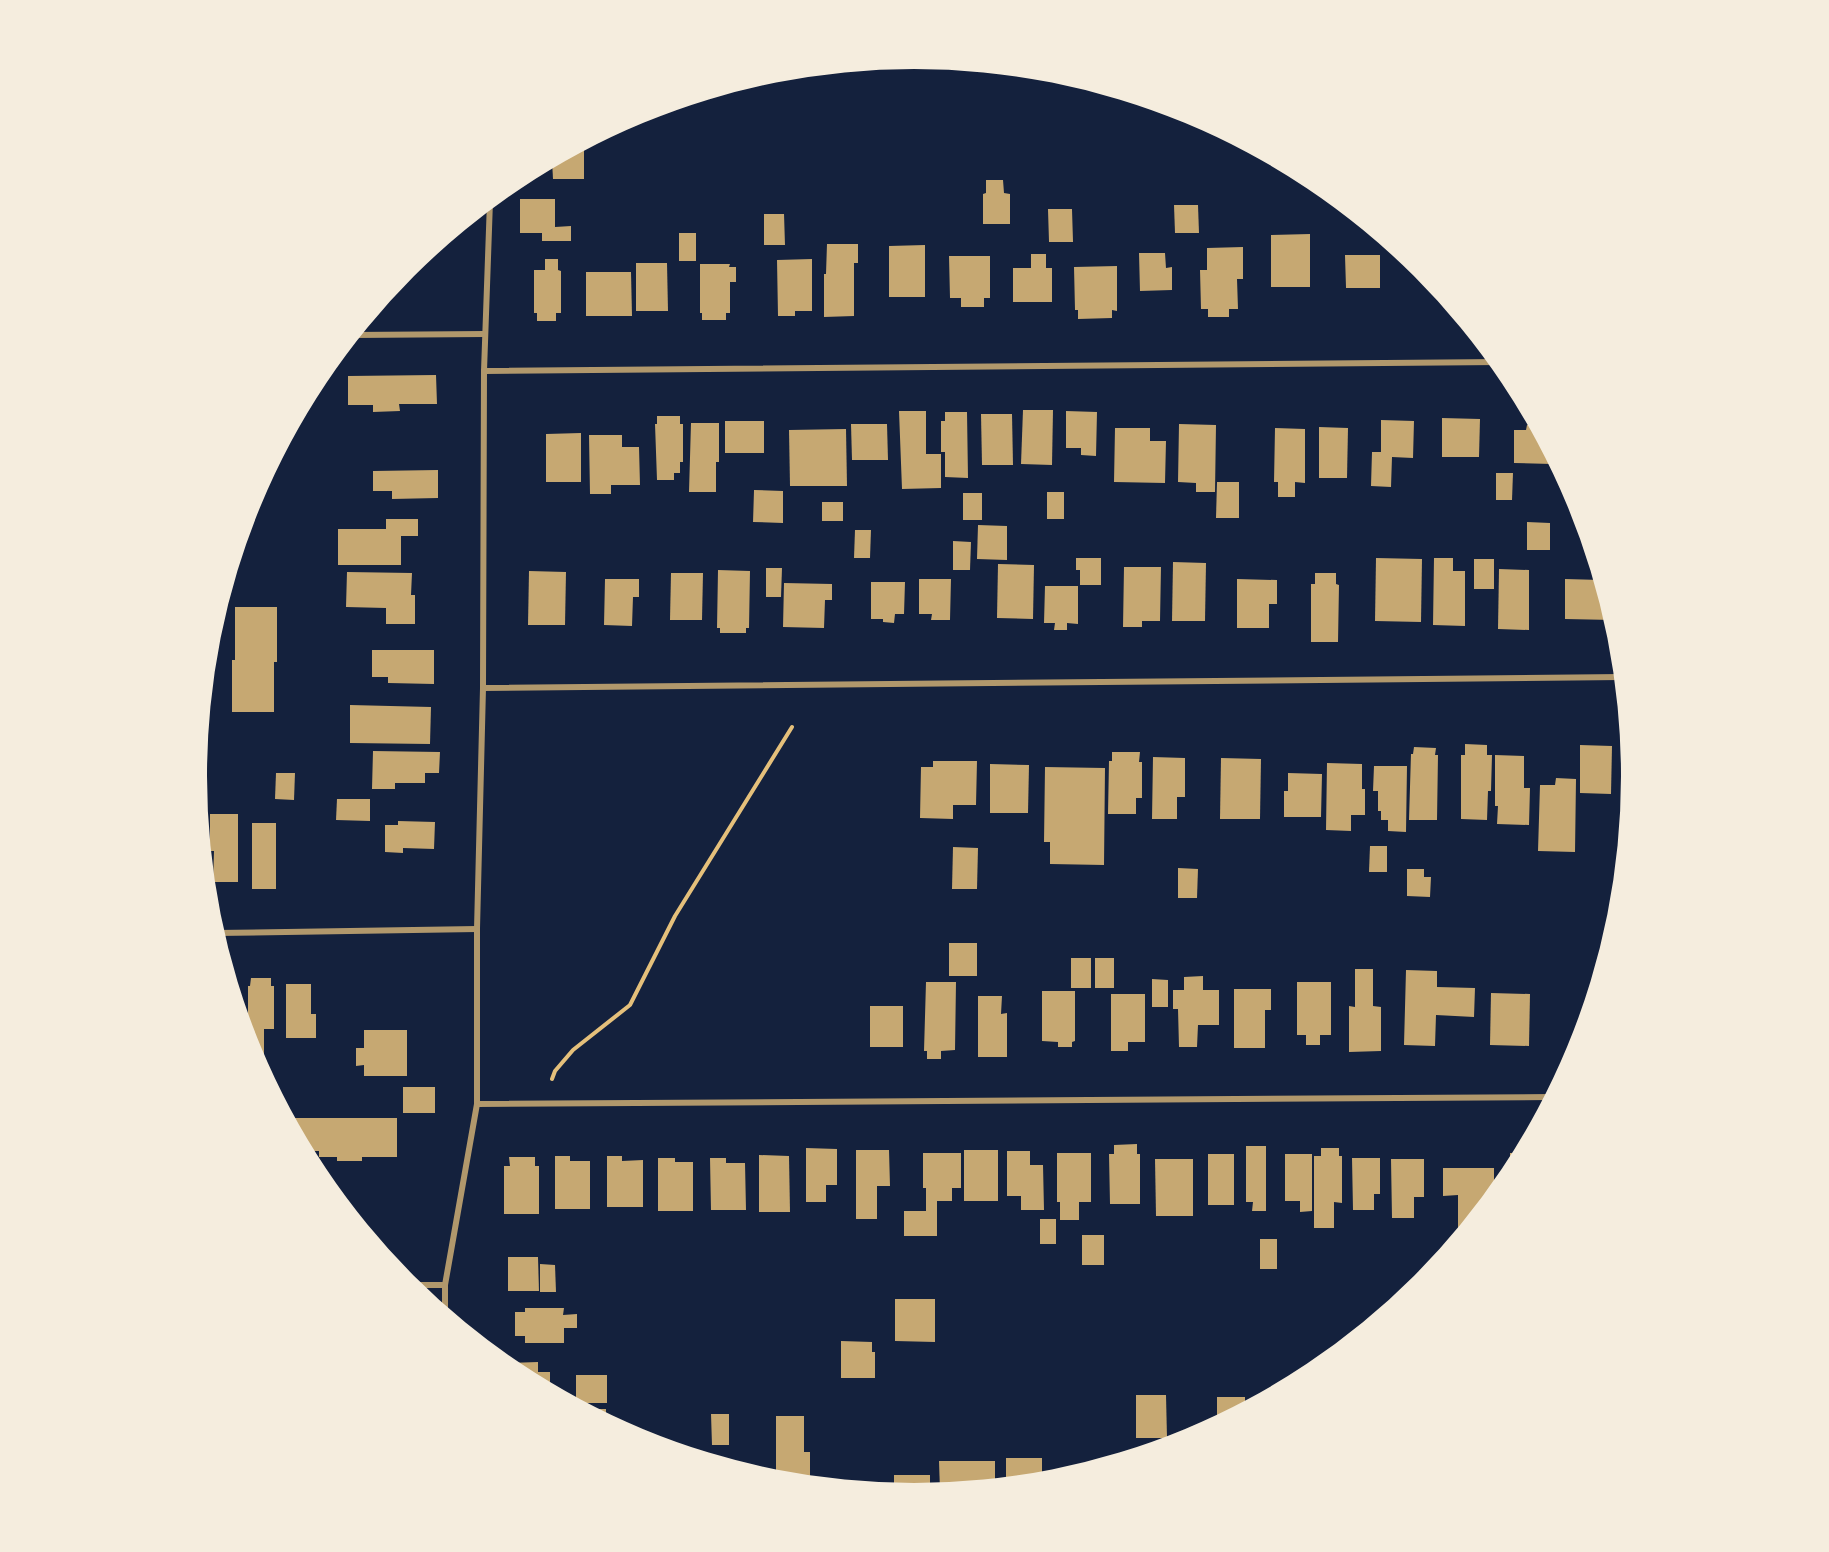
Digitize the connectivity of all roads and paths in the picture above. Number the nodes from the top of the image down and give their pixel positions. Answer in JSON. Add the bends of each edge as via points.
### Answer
{"nodes":[{"id":1,"x":490,"y":211,"type":"edge"},
{"id":2,"x":485,"y":334,"type":"junction"},
{"id":3,"x":363,"y":335,"type":"edge"},
{"id":4,"x":1487,"y":362,"type":"edge"},
{"id":5,"x":484,"y":371,"type":"junction"},
{"id":6,"x":1614,"y":677,"type":"edge"},
{"id":7,"x":483,"y":688,"type":"junction"},
{"id":8,"x":792,"y":727,"type":"dead end"},
{"id":9,"x":477,"y":929,"type":"junction"},
{"id":10,"x":226,"y":933,"type":"edge"},
{"id":11,"x":552,"y":1079,"type":"dead end"},
{"id":12,"x":1545,"y":1097,"type":"edge"},
{"id":13,"x":477,"y":1104,"type":"junction"},
{"id":14,"x":424,"y":1285,"type":"edge"},
{"id":15,"x":445,"y":1285,"type":"junction"},
{"id":16,"x":445,"y":1305,"type":"edge"}],
"edges":[{"from":1,"to":2,"type":"street"},
{"from":2,"to":3,"type":"street"},
{"from":2,"to":5,"type":"street"},
{"from":4,"to":5,"type":"street"},
{"from":5,"to":7,"type":"street"},
{"from":6,"to":7,"type":"street"},
{"from":7,"to":9,"type":"street"},
{"from":8,"to":11,"type":"path","via":[[675,916],[630,1005],[573,1050]]},
{"from":9,"to":10,"type":"street"},
{"from":9,"to":13,"type":"street"},
{"from":12,"to":13,"type":"street"},
{"from":13,"to":15,"type":"street"},
{"from":14,"to":15,"type":"street"},
{"from":15,"to":16,"type":"street"}]}
